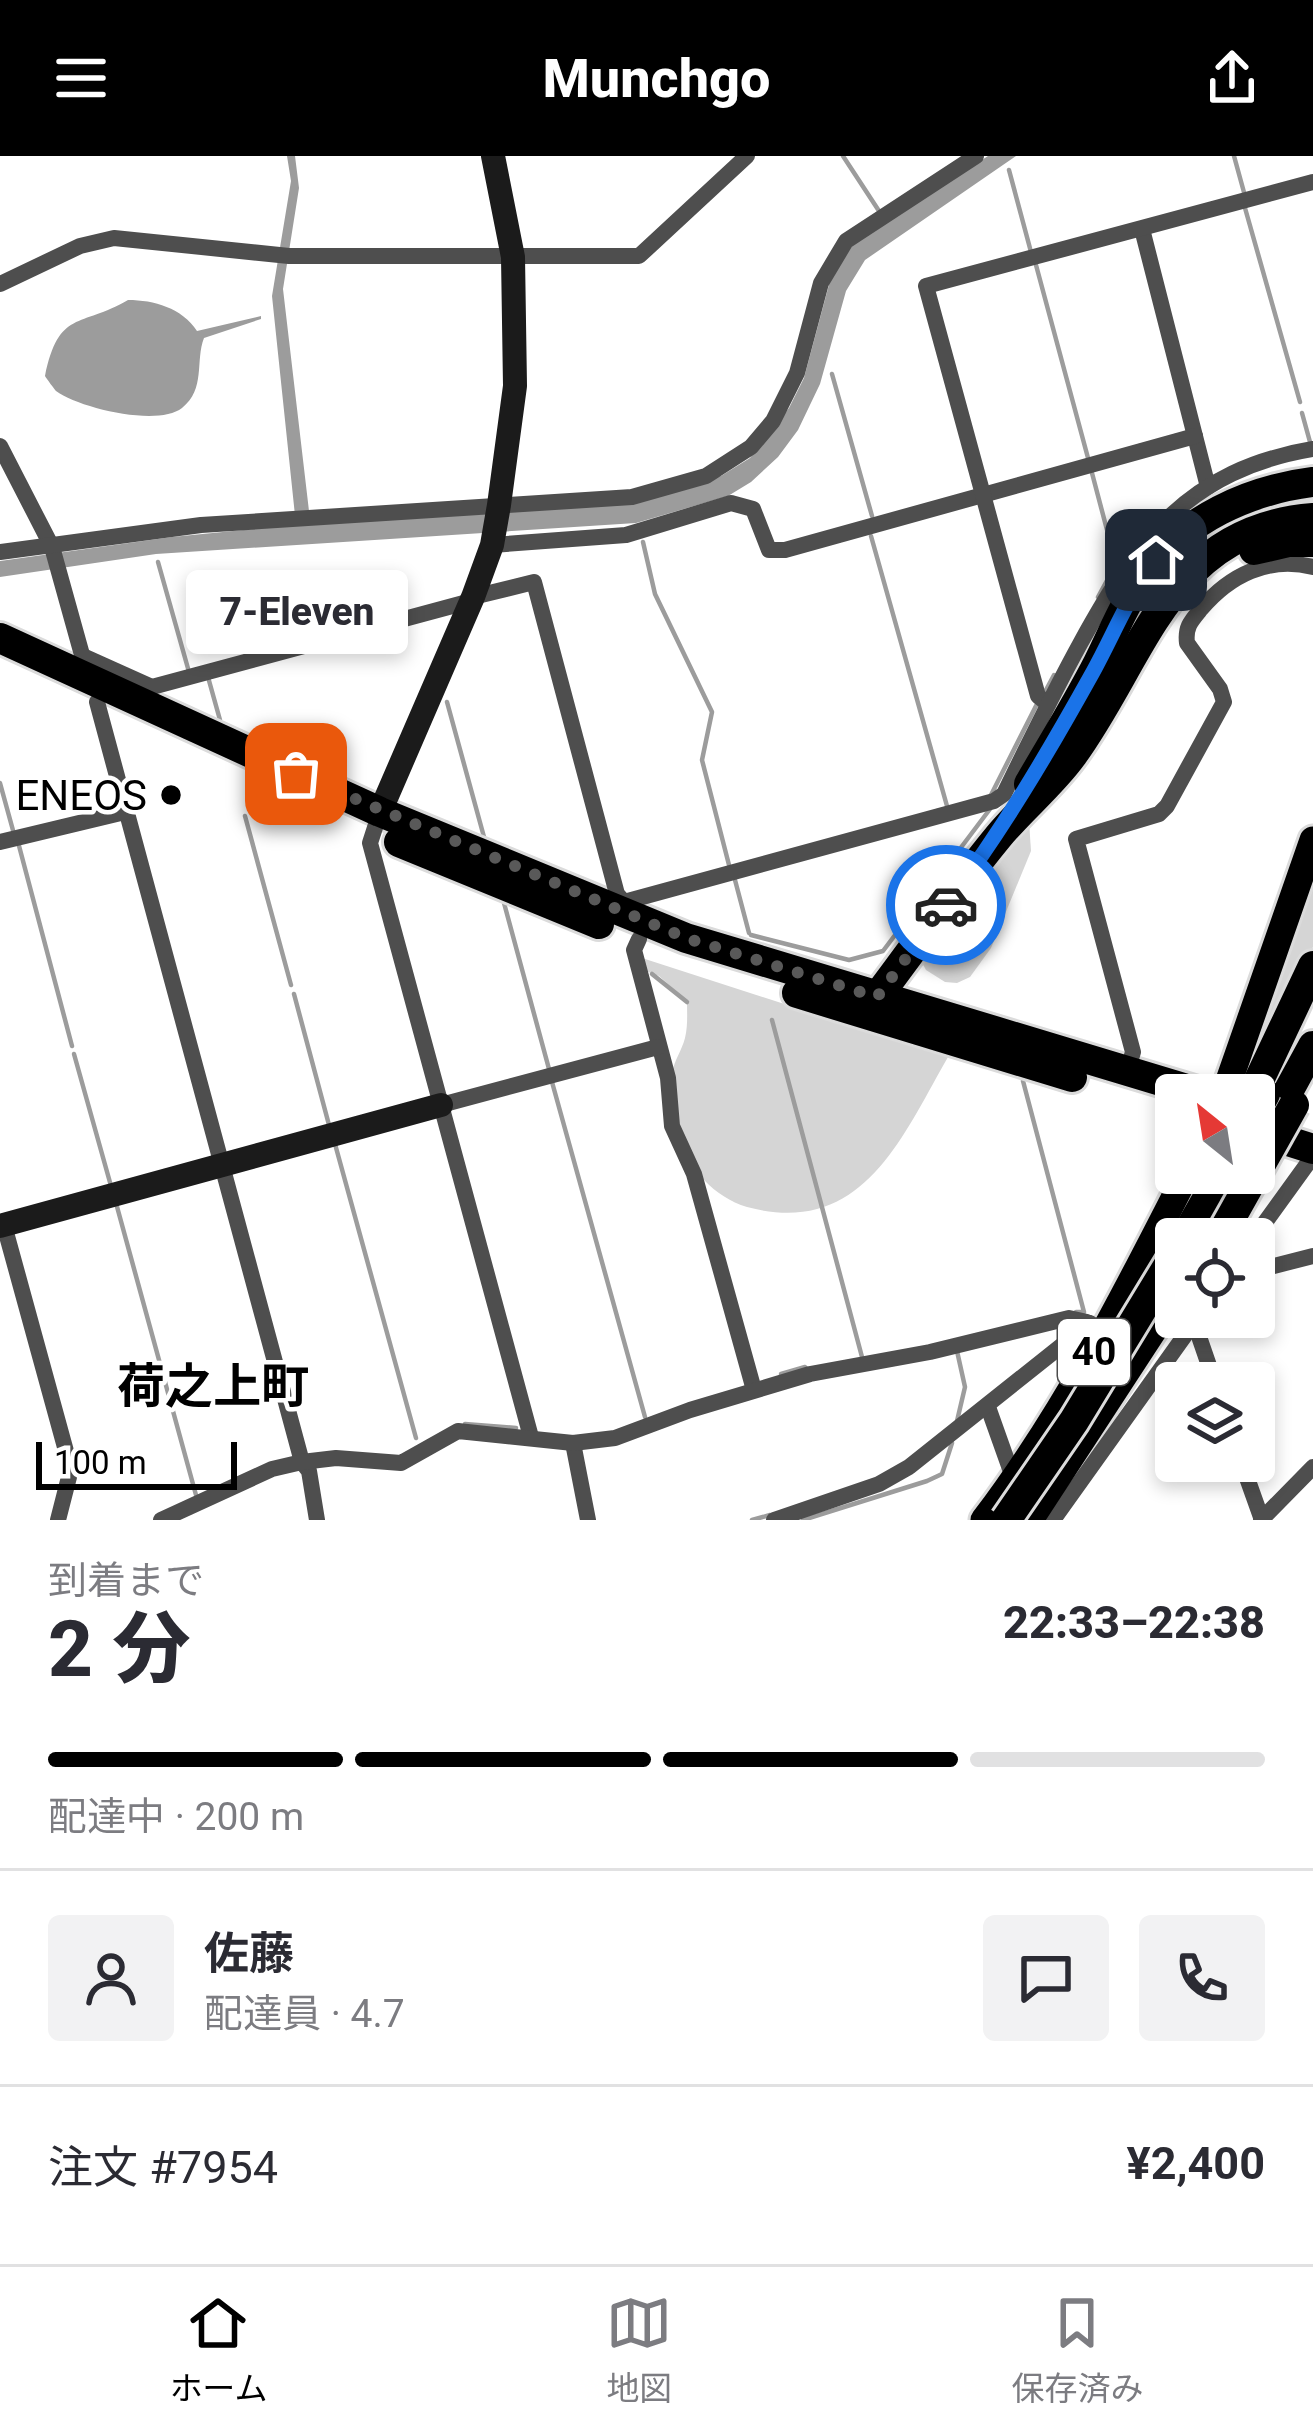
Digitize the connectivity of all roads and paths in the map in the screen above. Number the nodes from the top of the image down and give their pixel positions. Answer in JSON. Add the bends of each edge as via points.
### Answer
{"nodes":[{"id":1,"x":493,"y":156,"type":"edge"},
{"id":2,"x":747,"y":156,"type":"edge"},
{"id":3,"x":976,"y":156,"type":"edge"},
{"id":4,"x":1313,"y":182,"type":"edge"},
{"id":5,"x":1142,"y":229,"type":"junction"},
{"id":6,"x":513,"y":256,"type":"junction"},
{"id":7,"x":0,"y":284,"type":"edge"},
{"id":8,"x":1195,"y":436,"type":"junction"},
{"id":9,"x":0,"y":446,"type":"edge"},
{"id":10,"x":1313,"y":449,"type":"edge"},
{"id":11,"x":1313,"y":482,"type":"edge"},
{"id":12,"x":1208,"y":487,"type":"junction"},
{"id":13,"x":984,"y":493,"type":"junction"},
{"id":14,"x":1313,"y":502,"type":"edge"},
{"id":15,"x":499,"y":505,"type":"junction"},
{"id":16,"x":1313,"y":518,"type":"edge"},
{"id":17,"x":1313,"y":542,"type":"edge"},
{"id":18,"x":492,"y":545,"type":"junction"},
{"id":19,"x":52,"y":547,"type":"junction"},
{"id":20,"x":0,"y":552,"type":"edge"},
{"id":21,"x":1313,"y":567,"type":"edge"},
{"id":22,"x":472,"y":599,"type":"junction"},
{"id":23,"x":0,"y":638,"type":"edge"},
{"id":24,"x":0,"y":657,"type":"edge"},
{"id":25,"x":1107,"y":672,"type":"junction"},
{"id":26,"x":90,"y":679,"type":"junction"},
{"id":27,"x":1048,"y":704,"type":"junction"},
{"id":28,"x":125,"y":812,"type":"junction"},
{"id":29,"x":377,"y":822,"type":"junction"},
{"id":30,"x":1313,"y":840,"type":"edge"},
{"id":31,"x":0,"y":842,"type":"edge"},
{"id":32,"x":622,"y":906,"type":"junction"},
{"id":33,"x":639,"y":939,"type":"junction"},
{"id":34,"x":1313,"y":966,"type":"edge"},
{"id":35,"x":1313,"y":1004,"type":"edge"},
{"id":36,"x":873,"y":1007,"type":"junction"},
{"id":37,"x":1313,"y":1046,"type":"edge"},
{"id":38,"x":658,"y":1047,"type":"junction"},
{"id":39,"x":1127,"y":1072,"type":"junction"},
{"id":40,"x":1313,"y":1072,"type":"edge"},
{"id":41,"x":1271,"y":1074,"type":"edge"},
{"id":42,"x":1275,"y":1078,"type":"edge"},
{"id":43,"x":1155,"y":1080,"type":"edge"},
{"id":44,"x":1275,"y":1085,"type":"edge"},
{"id":45,"x":1275,"y":1093,"type":"edge"},
{"id":46,"x":1275,"y":1098,"type":"edge"},
{"id":47,"x":1155,"y":1100,"type":"edge"},
{"id":48,"x":441,"y":1105,"type":"junction"},
{"id":49,"x":1275,"y":1138,"type":"edge"},
{"id":50,"x":1313,"y":1153,"type":"edge"},
{"id":51,"x":223,"y":1165,"type":"junction"},
{"id":52,"x":1175,"y":1194,"type":"edge"},
{"id":53,"x":1267,"y":1218,"type":"edge"},
{"id":54,"x":2,"y":1225,"type":"edge"},
{"id":55,"x":1313,"y":1256,"type":"edge"},
{"id":56,"x":1275,"y":1266,"type":"edge"},
{"id":57,"x":1155,"y":1288,"type":"edge"},
{"id":58,"x":1098,"y":1324,"type":"junction"},
{"id":59,"x":1155,"y":1326,"type":"edge"},
{"id":60,"x":1182,"y":1338,"type":"edge"},
{"id":61,"x":754,"y":1390,"type":"junction"},
{"id":62,"x":988,"y":1407,"type":"junction"},
{"id":63,"x":531,"y":1437,"type":"junction"},
{"id":64,"x":573,"y":1443,"type":"junction"},
{"id":65,"x":302,"y":1462,"type":"junction"},
{"id":66,"x":1313,"y":1467,"type":"edge"},
{"id":67,"x":1014,"y":1480,"type":"junction"},
{"id":68,"x":1248,"y":1482,"type":"edge"},
{"id":69,"x":786,"y":1518,"type":"edge"},
{"id":70,"x":58,"y":1520,"type":"edge"},
{"id":71,"x":161,"y":1520,"type":"edge"},
{"id":72,"x":317,"y":1520,"type":"edge"},
{"id":73,"x":588,"y":1520,"type":"edge"},
{"id":74,"x":984,"y":1520,"type":"edge"},
{"id":75,"x":1006,"y":1520,"type":"edge"},
{"id":76,"x":1028,"y":1520,"type":"edge"},
{"id":77,"x":1053,"y":1520,"type":"edge"},
{"id":78,"x":1261,"y":1520,"type":"edge"}],
"edges":[{"from":1,"to":6,"type":"main road"},
{"from":2,"to":6,"type":"street","via":[[639,256]]},
{"from":3,"to":15,"type":"street","via":[[838,251],[773,422],[731,462],[632,497]]},
{"from":4,"to":5,"type":"street"},
{"from":5,"to":8,"type":"street"},
{"from":5,"to":13,"type":"street","via":[[926,286]]},
{"from":6,"to":7,"type":"street","via":[[282,255],[97,239]]},
{"from":6,"to":15,"type":"main road","via":[[515,386]]},
{"from":8,"to":12,"type":"street"},
{"from":8,"to":13,"type":"street"},
{"from":9,"to":19,"type":"street"},
{"from":10,"to":12,"type":"street"},
{"from":11,"to":25,"type":"highway","via":[[1245,498],[1183,534],[1145,574]]},
{"from":12,"to":27,"type":"street","via":[[1126,563]]},
{"from":13,"to":18,"type":"street","via":[[778,551],[764,543],[753,509],[731,503],[626,535]]},
{"from":13,"to":27,"type":"street","via":[[1038,696]]},
{"from":14,"to":25,"type":"highway","via":[[1252,514],[1200,543],[1168,571]]},
{"from":15,"to":18,"type":"main road"},
{"from":15,"to":19,"type":"street","via":[[157,530]]},
{"from":16,"to":25,"type":"highway","via":[[1250,532],[1204,560]]},
{"from":17,"to":25,"type":"highway","via":[[1271,545],[1224,566]]},
{"from":18,"to":22,"type":"main road"},
{"from":19,"to":20,"type":"street"},
{"from":19,"to":26,"type":"street"},
{"from":21,"to":39,"type":"street","via":[[1268,564],[1213,596],[1185,634],[1224,701],[1167,806],[1076,839],[1133,1052]]},
{"from":22,"to":26,"type":"street","via":[[152,687]]},
{"from":22,"to":29,"type":"main road"},
{"from":22,"to":32,"type":"street","via":[[534,582]]},
{"from":23,"to":26,"type":"highway"},
{"from":24,"to":26,"type":"highway"},
{"from":25,"to":36,"type":"highway","via":[[1072,756],[998,836]]},
{"from":26,"to":28,"type":"street"},
{"from":26,"to":29,"type":"highway"},
{"from":27,"to":32,"type":"street","via":[[994,801]]},
{"from":28,"to":31,"type":"street"},
{"from":28,"to":51,"type":"street"},
{"from":29,"to":32,"type":"highway"},
{"from":29,"to":33,"type":"highway"},
{"from":29,"to":48,"type":"street","via":[[370,843]]},
{"from":30,"to":41,"type":"main road"},
{"from":32,"to":36,"type":"highway"},
{"from":33,"to":36,"type":"highway"},
{"from":33,"to":38,"type":"street","via":[[634,950]]},
{"from":34,"to":42,"type":"highway"},
{"from":35,"to":44,"type":"highway"},
{"from":36,"to":39,"type":"highway"},
{"from":36,"to":47,"type":"highway"},
{"from":37,"to":45,"type":"highway"},
{"from":38,"to":48,"type":"street"},
{"from":38,"to":61,"type":"street","via":[[672,1126],[694,1174]]},
{"from":39,"to":43,"type":"highway"},
{"from":40,"to":46,"type":"highway"},
{"from":48,"to":51,"type":"main road"},
{"from":48,"to":63,"type":"street"},
{"from":49,"to":50,"type":"highway"},
{"from":50,"to":53,"type":"street"},
{"from":51,"to":54,"type":"main road"},
{"from":51,"to":65,"type":"street"},
{"from":52,"to":58,"type":"main road","number":"40"},
{"from":54,"to":70,"type":"street","via":[[69,1462]]},
{"from":55,"to":56,"type":"street"},
{"from":57,"to":75,"type":"highway","bridge":true},
{"from":58,"to":61,"type":"street","via":[[1069,1318]]},
{"from":58,"to":62,"type":"street"},
{"from":58,"to":67,"type":"main road","number":"40"},
{"from":59,"to":76,"type":"highway"},
{"from":60,"to":77,"type":"street"},
{"from":61,"to":64,"type":"street","via":[[615,1438]]},
{"from":62,"to":67,"type":"street"},
{"from":62,"to":69,"type":"street","via":[[879,1484]]},
{"from":63,"to":64,"type":"street"},
{"from":63,"to":65,"type":"street","via":[[458,1431],[400,1463]]},
{"from":64,"to":73,"type":"street"},
{"from":65,"to":71,"type":"street"},
{"from":65,"to":72,"type":"street"},
{"from":66,"to":78,"type":"street"},
{"from":67,"to":74,"type":"main road","number":"40"},
{"from":67,"to":76,"type":"main road"},
{"from":68,"to":78,"type":"street"}]}
